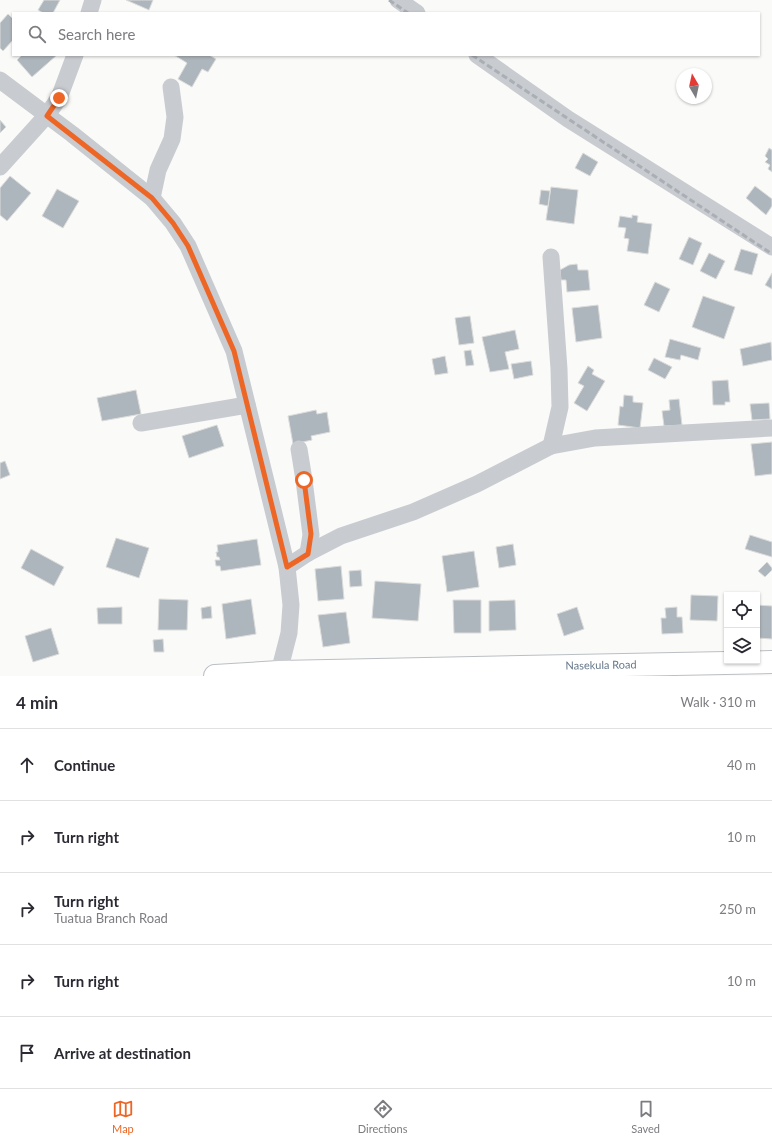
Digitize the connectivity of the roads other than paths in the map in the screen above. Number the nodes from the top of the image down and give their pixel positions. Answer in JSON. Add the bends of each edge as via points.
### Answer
{"nodes":[{"id":1,"x":93,"y":0,"type":"edge"},
{"id":2,"x":398,"y":0,"type":"edge"},
{"id":3,"x":89,"y":12,"type":"edge"},
{"id":4,"x":416,"y":12,"type":"edge"},
{"id":5,"x":75,"y":56,"type":"edge"},
{"id":6,"x":478,"y":56,"type":"edge"},
{"id":7,"x":0,"y":80,"type":"edge"},
{"id":8,"x":171,"y":87,"type":"dead end"},
{"id":9,"x":47,"y":116,"type":"junction"},
{"id":10,"x":0,"y":167,"type":"edge"},
{"id":11,"x":152,"y":198,"type":"junction"},
{"id":12,"x":772,"y":247,"type":"edge"},
{"id":13,"x":551,"y":257,"type":"dead end"},
{"id":14,"x":247,"y":405,"type":"junction"},
{"id":15,"x":141,"y":423,"type":"dead end"},
{"id":16,"x":772,"y":428,"type":"edge"},
{"id":17,"x":551,"y":446,"type":"junction"},
{"id":18,"x":298,"y":449,"type":"dead end"},
{"id":19,"x":308,"y":554,"type":"junction"},
{"id":20,"x":287,"y":567,"type":"junction"},
{"id":21,"x":772,"y":662,"type":"edge"},
{"id":22,"x":691,"y":670,"type":"edge"},
{"id":23,"x":279,"y":674,"type":"edge"},
{"id":24,"x":215,"y":676,"type":"edge"}],
"edges":[{"from":1,"to":3,"type":"street"},
{"from":2,"to":4,"type":"street"},
{"from":5,"to":9,"type":"street","via":[[59,98]]},
{"from":6,"to":12,"type":"street","via":[[568,119]]},
{"from":7,"to":9,"type":"street"},
{"from":8,"to":11,"type":"street","via":[[175,117],[172,139],[158,170]]},
{"from":9,"to":10,"type":"street"},
{"from":9,"to":11,"type":"street"},
{"from":11,"to":14,"type":"street","via":[[188,246],[234,351]]},
{"from":13,"to":17,"type":"street","via":[[560,407]]},
{"from":14,"to":15,"type":"street"},
{"from":14,"to":20,"type":"street"},
{"from":16,"to":17,"type":"street","via":[[595,438]]},
{"from":17,"to":19,"type":"street","via":[[477,484],[413,512],[342,536]]},
{"from":18,"to":19,"type":"street","via":[[311,534]]},
{"from":19,"to":20,"type":"street"},
{"from":20,"to":23,"type":"street","via":[[291,605],[289,633]]},
{"from":21,"to":22,"type":"main road","name":"Nasekula Road"},
{"from":22,"to":23,"type":"main road","name":"Nasekula Road"},
{"from":23,"to":24,"type":"main road","name":"Nasekula Road"}]}
